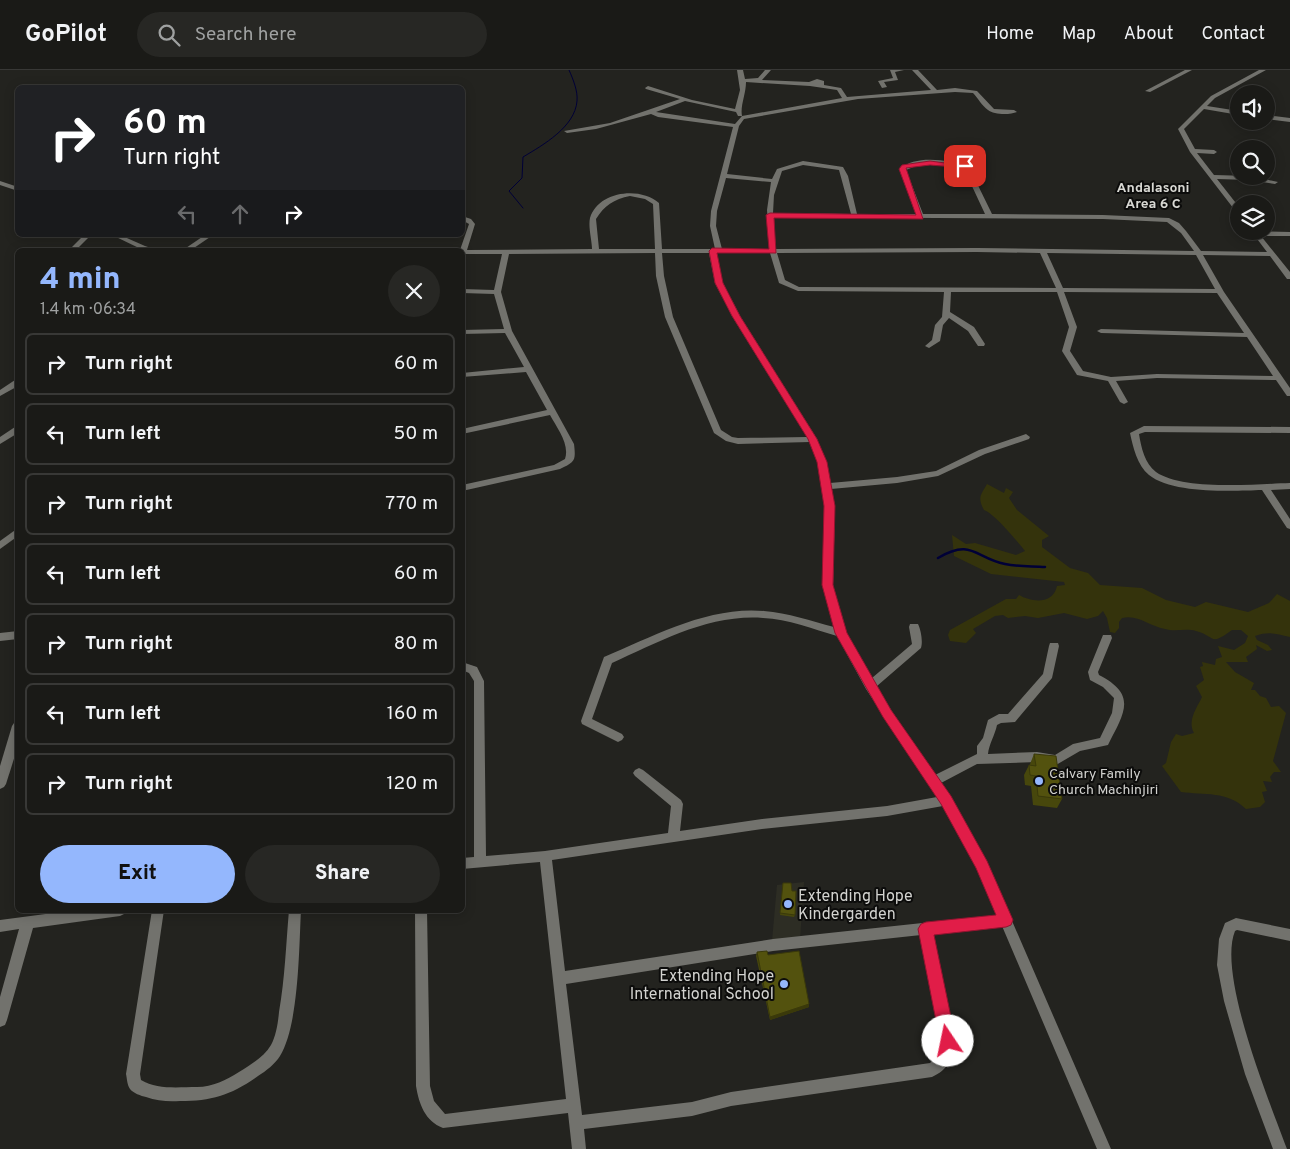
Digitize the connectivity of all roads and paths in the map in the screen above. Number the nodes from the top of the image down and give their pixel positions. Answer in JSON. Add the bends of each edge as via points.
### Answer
{"nodes":[{"id":1,"x":740,"y":70,"type":"edge"},
{"id":2,"x":768,"y":70,"type":"edge"},
{"id":3,"x":901,"y":70,"type":"edge"},
{"id":4,"x":915,"y":70,"type":"edge"},
{"id":5,"x":1188,"y":70,"type":"edge"},
{"id":6,"x":1263,"y":70,"type":"edge"},
{"id":7,"x":743,"y":80,"type":"junction"},
{"id":8,"x":753,"y":81,"type":"junction"},
{"id":9,"x":884,"y":87,"type":"dead end"},
{"id":10,"x":648,"y":88,"type":"dead end"},
{"id":11,"x":936,"y":91,"type":"junction"},
{"id":12,"x":1148,"y":91,"type":"dead end"},
{"id":13,"x":845,"y":99,"type":"junction"},
{"id":14,"x":686,"y":100,"type":"junction"},
{"id":15,"x":1202,"y":107,"type":"junction"},
{"id":16,"x":737,"y":111,"type":"junction"},
{"id":17,"x":652,"y":112,"type":"junction"},
{"id":18,"x":1014,"y":112,"type":"dead end"},
{"id":19,"x":1230,"y":112,"type":"edge"},
{"id":20,"x":742,"y":118,"type":"junction"},
{"id":21,"x":1275,"y":118,"type":"edge"},
{"id":22,"x":1290,"y":120,"type":"edge"},
{"id":23,"x":736,"y":126,"type":"junction"},
{"id":24,"x":567,"y":131,"type":"dead end"},
{"id":25,"x":1192,"y":151,"type":"junction"},
{"id":26,"x":1214,"y":152,"type":"dead end"},
{"id":27,"x":946,"y":154,"type":"dead end"},
{"id":28,"x":940,"y":164,"type":"junction"},
{"id":29,"x":724,"y":176,"type":"junction"},
{"id":30,"x":1213,"y":177,"type":"junction"},
{"id":31,"x":1230,"y":177,"type":"edge"},
{"id":32,"x":776,"y":181,"type":"junction"},
{"id":33,"x":2,"y":185,"type":"edge"},
{"id":34,"x":15,"y":189,"type":"edge"},
{"id":35,"x":1230,"y":200,"type":"edge"},
{"id":36,"x":770,"y":215,"type":"junction"},
{"id":37,"x":855,"y":216,"type":"junction"},
{"id":38,"x":920,"y":217,"type":"junction"},
{"id":39,"x":990,"y":217,"type":"junction"},
{"id":40,"x":465,"y":219,"type":"edge"},
{"id":41,"x":1275,"y":234,"type":"edge"},
{"id":42,"x":1290,"y":234,"type":"edge"},
{"id":43,"x":86,"y":237,"type":"edge"},
{"id":44,"x":119,"y":237,"type":"edge"},
{"id":45,"x":207,"y":237,"type":"edge"},
{"id":46,"x":1261,"y":240,"type":"edge"},
{"id":47,"x":74,"y":248,"type":"edge"},
{"id":48,"x":140,"y":248,"type":"edge"},
{"id":49,"x":189,"y":248,"type":"edge"},
{"id":50,"x":464,"y":248,"type":"edge"},
{"id":51,"x":657,"y":251,"type":"junction"},
{"id":52,"x":716,"y":251,"type":"junction"},
{"id":53,"x":774,"y":251,"type":"junction"},
{"id":54,"x":465,"y":252,"type":"edge"},
{"id":55,"x":596,"y":252,"type":"junction"},
{"id":56,"x":1043,"y":252,"type":"junction"},
{"id":57,"x":1197,"y":252,"type":"junction"},
{"id":58,"x":506,"y":253,"type":"junction"},
{"id":59,"x":1272,"y":254,"type":"junction"},
{"id":60,"x":1290,"y":277,"type":"edge"},
{"id":61,"x":948,"y":290,"type":"junction"},
{"id":62,"x":1060,"y":290,"type":"junction"},
{"id":63,"x":465,"y":291,"type":"edge"},
{"id":64,"x":1220,"y":291,"type":"junction"},
{"id":65,"x":497,"y":292,"type":"junction"},
{"id":66,"x":946,"y":312,"type":"junction"},
{"id":67,"x":508,"y":331,"type":"junction"},
{"id":68,"x":1101,"y":331,"type":"dead end"},
{"id":69,"x":465,"y":332,"type":"edge"},
{"id":70,"x":1250,"y":334,"type":"junction"},
{"id":71,"x":981,"y":344,"type":"dead end"},
{"id":72,"x":930,"y":346,"type":"dead end"},
{"id":73,"x":529,"y":369,"type":"junction"},
{"id":74,"x":465,"y":374,"type":"edge"},
{"id":75,"x":1279,"y":378,"type":"junction"},
{"id":76,"x":1111,"y":379,"type":"junction"},
{"id":77,"x":15,"y":384,"type":"edge"},
{"id":78,"x":0,"y":394,"type":"edge"},
{"id":79,"x":1290,"y":394,"type":"edge"},
{"id":80,"x":1124,"y":402,"type":"dead end"},
{"id":81,"x":552,"y":412,"type":"junction"},
{"id":82,"x":1290,"y":430,"type":"edge"},
{"id":83,"x":15,"y":431,"type":"edge"},
{"id":84,"x":465,"y":431,"type":"edge"},
{"id":85,"x":1026,"y":438,"type":"dead end"},
{"id":86,"x":813,"y":439,"type":"junction"},
{"id":87,"x":0,"y":442,"type":"edge"},
{"id":88,"x":827,"y":486,"type":"junction"},
{"id":89,"x":1290,"y":486,"type":"edge"},
{"id":90,"x":465,"y":487,"type":"edge"},
{"id":91,"x":1266,"y":487,"type":"junction"},
{"id":92,"x":1290,"y":526,"type":"edge"},
{"id":93,"x":15,"y":534,"type":"edge"},
{"id":94,"x":0,"y":546,"type":"edge"},
{"id":95,"x":914,"y":627,"type":"dead end"},
{"id":96,"x":841,"y":633,"type":"junction"},
{"id":97,"x":15,"y":635,"type":"edge"},
{"id":98,"x":0,"y":637,"type":"edge"},
{"id":99,"x":1107,"y":638,"type":"dead end"},
{"id":100,"x":1054,"y":646,"type":"dead end"},
{"id":101,"x":465,"y":667,"type":"edge"},
{"id":102,"x":870,"y":686,"type":"junction"},
{"id":103,"x":15,"y":734,"type":"edge"},
{"id":104,"x":618,"y":737,"type":"dead end"},
{"id":105,"x":12,"y":743,"type":"junction"},
{"id":106,"x":0,"y":745,"type":"edge"},
{"id":107,"x":982,"y":758,"type":"junction"},
{"id":108,"x":639,"y":773,"type":"dead end"},
{"id":109,"x":934,"y":781,"type":"junction"},
{"id":110,"x":0,"y":784,"type":"edge"},
{"id":111,"x":946,"y":800,"type":"junction"},
{"id":112,"x":674,"y":836,"type":"junction"},
{"id":113,"x":545,"y":856,"type":"junction"},
{"id":114,"x":480,"y":861,"type":"junction"},
{"id":115,"x":465,"y":864,"type":"edge"},
{"id":116,"x":90,"y":913,"type":"edge"},
{"id":117,"x":158,"y":913,"type":"edge"},
{"id":118,"x":295,"y":913,"type":"edge"},
{"id":119,"x":421,"y":913,"type":"edge"},
{"id":120,"x":1006,"y":920,"type":"junction"},
{"id":121,"x":28,"y":922,"type":"junction"},
{"id":122,"x":0,"y":926,"type":"edge"},
{"id":123,"x":926,"y":929,"type":"junction"},
{"id":124,"x":1290,"y":935,"type":"edge"},
{"id":125,"x":561,"y":978,"type":"junction"},
{"id":126,"x":0,"y":1020,"type":"edge"},
{"id":127,"x":574,"y":1104,"type":"junction"},
{"id":128,"x":577,"y":1123,"type":"junction"},
{"id":129,"x":579,"y":1149,"type":"edge"},
{"id":130,"x":1104,"y":1149,"type":"edge"},
{"id":131,"x":1280,"y":1149,"type":"edge"}],
"edges":[{"from":1,"to":7,"type":"street"},
{"from":2,"to":8,"type":"street","via":[[760,79]]},
{"from":3,"to":9,"type":"street","via":[[892,71],[896,79],[881,81]]},
{"from":4,"to":11,"type":"street"},
{"from":5,"to":12,"type":"street"},
{"from":6,"to":15,"type":"street","via":[[1225,90]]},
{"from":7,"to":8,"type":"street"},
{"from":7,"to":16,"type":"street"},
{"from":8,"to":13,"type":"street","via":[[822,82],[821,86],[839,88]]},
{"from":10,"to":14,"type":"street"},
{"from":11,"to":13,"type":"street"},
{"from":11,"to":18,"type":"street","via":[[971,91],[988,110]]},
{"from":13,"to":20,"type":"street"},
{"from":14,"to":16,"type":"street"},
{"from":14,"to":17,"type":"street"},
{"from":15,"to":19,"type":"street"},
{"from":15,"to":25,"type":"street","via":[[1181,128]]},
{"from":16,"to":20,"type":"street"},
{"from":17,"to":23,"type":"street"},
{"from":17,"to":24,"type":"street","via":[[580,131]]},
{"from":20,"to":23,"type":"street"},
{"from":21,"to":22,"type":"street"},
{"from":23,"to":29,"type":"street"},
{"from":25,"to":26,"type":"street"},
{"from":25,"to":30,"type":"street"},
{"from":27,"to":28,"type":"street"},
{"from":28,"to":38,"type":"street","via":[[915,164],[903,169]]},
{"from":28,"to":39,"type":"street","via":[[967,168]]},
{"from":29,"to":32,"type":"street"},
{"from":29,"to":52,"type":"street","via":[[714,211]]},
{"from":30,"to":31,"type":"street"},
{"from":30,"to":35,"type":"street"},
{"from":32,"to":36,"type":"street"},
{"from":32,"to":37,"type":"street","via":[[779,170],[799,164],[841,168]]},
{"from":33,"to":34,"type":"street"},
{"from":36,"to":37,"type":"street"},
{"from":36,"to":53,"type":"street"},
{"from":37,"to":38,"type":"street"},
{"from":38,"to":39,"type":"street"},
{"from":39,"to":57,"type":"street","via":[[1162,219],[1177,225]]},
{"from":40,"to":50,"type":"street","via":[[472,224]]},
{"from":41,"to":42,"type":"street"},
{"from":43,"to":47,"type":"street"},
{"from":44,"to":48,"type":"street"},
{"from":45,"to":49,"type":"street"},
{"from":46,"to":59,"type":"street"},
{"from":51,"to":52,"type":"street"},
{"from":51,"to":55,"type":"street"},
{"from":51,"to":55,"type":"street","via":[[656,203],[647,197],[622,195],[604,203],[593,218]]},
{"from":51,"to":86,"type":"street","via":[[669,317],[717,431],[738,441]]},
{"from":52,"to":53,"type":"street"},
{"from":52,"to":86,"type":"street","via":[[719,283],[736,316]]},
{"from":53,"to":56,"type":"street"},
{"from":53,"to":61,"type":"street","via":[[782,281],[792,287]]},
{"from":54,"to":58,"type":"street"},
{"from":55,"to":58,"type":"street"},
{"from":56,"to":57,"type":"street"},
{"from":56,"to":62,"type":"street"},
{"from":57,"to":59,"type":"street"},
{"from":57,"to":64,"type":"street"},
{"from":58,"to":65,"type":"street"},
{"from":59,"to":60,"type":"street"},
{"from":61,"to":62,"type":"street"},
{"from":61,"to":66,"type":"street"},
{"from":62,"to":64,"type":"street"},
{"from":62,"to":76,"type":"street","via":[[1073,327],[1066,350],[1080,373]]},
{"from":63,"to":65,"type":"street"},
{"from":64,"to":70,"type":"street"},
{"from":65,"to":67,"type":"street"},
{"from":66,"to":71,"type":"street","via":[[971,330]]},
{"from":66,"to":72,"type":"street","via":[[936,341]]},
{"from":67,"to":69,"type":"street"},
{"from":67,"to":73,"type":"street"},
{"from":68,"to":70,"type":"street"},
{"from":70,"to":75,"type":"street"},
{"from":73,"to":74,"type":"street"},
{"from":73,"to":81,"type":"street"},
{"from":75,"to":76,"type":"street","via":[[1157,376]]},
{"from":75,"to":79,"type":"street"},
{"from":76,"to":80,"type":"street"},
{"from":77,"to":78,"type":"street"},
{"from":81,"to":84,"type":"street"},
{"from":81,"to":90,"type":"street","via":[[570,444],[569,461],[558,467]]},
{"from":82,"to":91,"type":"street","via":[[1144,429],[1134,433],[1147,468],[1160,479],[1186,486]]},
{"from":83,"to":87,"type":"street"},
{"from":85,"to":88,"type":"street","via":[[982,452],[938,472],[897,480]]},
{"from":86,"to":88,"type":"street"},
{"from":88,"to":96,"type":"street","via":[[830,506],[827,577]]},
{"from":89,"to":91,"type":"street"},
{"from":91,"to":92,"type":"street"},
{"from":93,"to":94,"type":"street"},
{"from":95,"to":102,"type":"street","via":[[917,645]]},
{"from":96,"to":102,"type":"street"},
{"from":96,"to":104,"type":"street","via":[[764,614],[730,615],[684,628],[608,660],[586,721]]},
{"from":97,"to":98,"type":"street"},
{"from":99,"to":107,"type":"street","via":[[1093,672],[1116,691],[1120,706],[1104,742],[1077,747],[1056,760]]},
{"from":100,"to":107,"type":"street","via":[[1050,671],[1039,688],[1028,696],[1015,716],[999,718],[992,723]]},
{"from":101,"to":114,"type":"street","via":[[473,670],[479,681]]},
{"from":102,"to":109,"type":"street"},
{"from":103,"to":105,"type":"street"},
{"from":105,"to":106,"type":"street"},
{"from":105,"to":110,"type":"street"},
{"from":107,"to":109,"type":"street"},
{"from":108,"to":112,"type":"street","via":[[677,804]]},
{"from":109,"to":111,"type":"street"},
{"from":111,"to":112,"type":"street","via":[[887,812]]},
{"from":111,"to":120,"type":"street","via":[[982,865]]},
{"from":112,"to":113,"type":"street"},
{"from":113,"to":114,"type":"street"},
{"from":113,"to":125,"type":"street"},
{"from":114,"to":115,"type":"street"},
{"from":116,"to":121,"type":"street"},
{"from":117,"to":118,"type":"street","via":[[138,1035],[133,1074],[135,1084],[160,1094],[200,1094],[234,1083],[276,1050],[284,1024]]},
{"from":119,"to":127,"type":"street","via":[[423,1086],[433,1115],[443,1122]]},
{"from":120,"to":123,"type":"street"},
{"from":120,"to":130,"type":"street"},
{"from":121,"to":122,"type":"street"},
{"from":121,"to":126,"type":"street"},
{"from":123,"to":125,"type":"street","via":[[773,945]]},
{"from":123,"to":128,"type":"street","via":[[948,1041],[947,1056],[932,1070],[731,1099],[692,1109]]},
{"from":124,"to":131,"type":"street","via":[[1236,924],[1230,927],[1225,938],[1224,965],[1231,1002],[1252,1074]]},
{"from":125,"to":127,"type":"street"},
{"from":127,"to":128,"type":"street"},
{"from":128,"to":129,"type":"street"}]}
